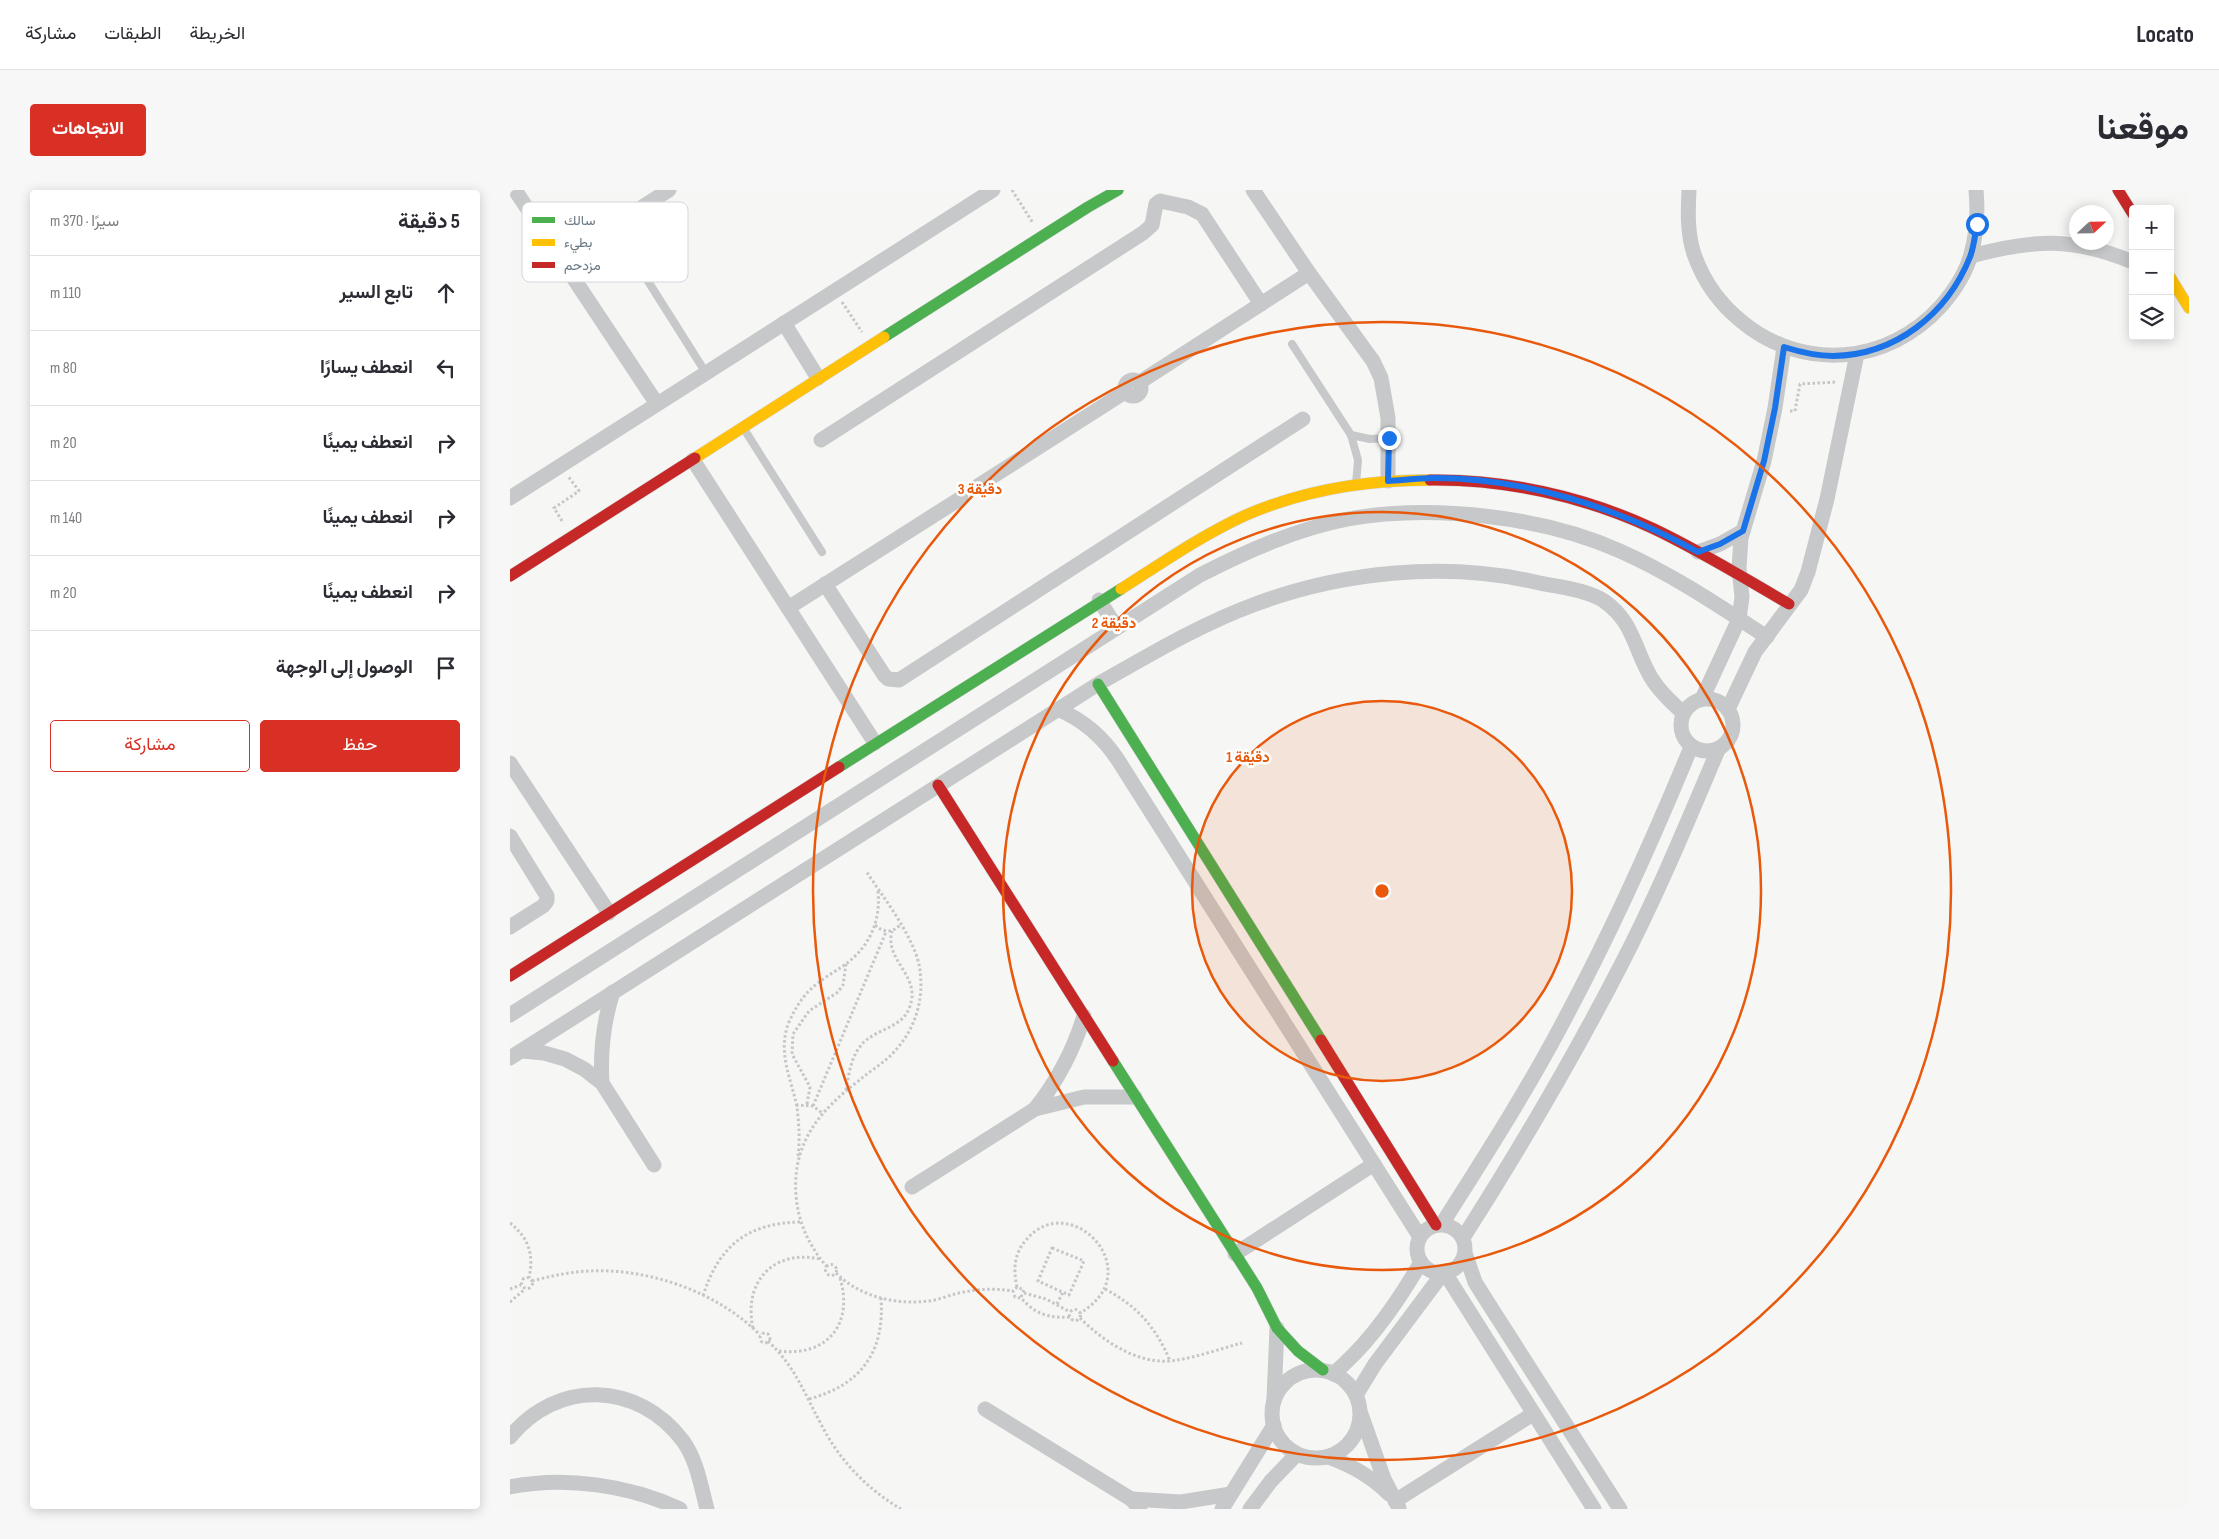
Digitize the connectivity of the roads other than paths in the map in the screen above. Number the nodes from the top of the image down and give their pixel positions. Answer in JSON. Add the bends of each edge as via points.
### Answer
{"nodes":[{"id":1,"x":515,"y":190,"type":"edge"},
{"id":2,"x":669,"y":190,"type":"edge"},
{"id":3,"x":994,"y":190,"type":"edge"},
{"id":4,"x":1118,"y":190,"type":"edge"},
{"id":5,"x":1253,"y":190,"type":"edge"},
{"id":6,"x":1689,"y":190,"type":"edge"},
{"id":7,"x":1976,"y":190,"type":"edge"},
{"id":8,"x":2118,"y":190,"type":"edge"},
{"id":9,"x":523,"y":202,"type":"edge"},
{"id":10,"x":650,"y":202,"type":"edge"},
{"id":11,"x":2129,"y":208,"type":"edge"},
{"id":12,"x":1971,"y":256,"type":"junction"},
{"id":13,"x":2129,"y":260,"type":"edge"},
{"id":14,"x":1309,"y":273,"type":"junction"},
{"id":15,"x":576,"y":282,"type":"edge"},
{"id":16,"x":649,"y":282,"type":"edge"},
{"id":17,"x":2174,"y":284,"type":"edge"},
{"id":18,"x":1261,"y":304,"type":"junction"},
{"id":19,"x":2189,"y":308,"type":"edge"},
{"id":20,"x":784,"y":323,"type":"junction"},
{"id":21,"x":1292,"y":344,"type":"dead end"},
{"id":22,"x":1784,"y":347,"type":"junction"},
{"id":23,"x":1857,"y":354,"type":"junction"},
{"id":24,"x":706,"y":373,"type":"junction"},
{"id":25,"x":818,"y":378,"type":"junction"},
{"id":26,"x":657,"y":404,"type":"junction"},
{"id":27,"x":1303,"y":419,"type":"dead end"},
{"id":28,"x":743,"y":427,"type":"junction"},
{"id":29,"x":1351,"y":435,"type":"junction"},
{"id":30,"x":1389,"y":438,"type":"junction"},
{"id":31,"x":821,"y":440,"type":"dead end"},
{"id":32,"x":693,"y":460,"type":"junction"},
{"id":33,"x":1388,"y":481,"type":"junction"},
{"id":34,"x":1356,"y":486,"type":"junction"},
{"id":35,"x":510,"y":498,"type":"edge"},
{"id":36,"x":1743,"y":531,"type":"junction"},
{"id":37,"x":822,"y":552,"type":"dead end"},
{"id":38,"x":1698,"y":552,"type":"junction"},
{"id":39,"x":510,"y":576,"type":"edge"},
{"id":40,"x":1739,"y":576,"type":"junction"},
{"id":41,"x":825,"y":584,"type":"junction"},
{"id":42,"x":1099,"y":600,"type":"junction"},
{"id":43,"x":1789,"y":604,"type":"junction"},
{"id":44,"x":788,"y":608,"type":"junction"},
{"id":45,"x":1739,"y":619,"type":"junction"},
{"id":46,"x":1117,"y":628,"type":"junction"},
{"id":47,"x":1767,"y":637,"type":"junction"},
{"id":48,"x":1098,"y":684,"type":"junction"},
{"id":49,"x":1702,"y":699,"type":"junction"},
{"id":50,"x":1058,"y":709,"type":"junction"},
{"id":51,"x":1728,"y":709,"type":"junction"},
{"id":52,"x":1683,"y":713,"type":"junction"},
{"id":53,"x":875,"y":743,"type":"junction"},
{"id":54,"x":1691,"y":746,"type":"junction"},
{"id":55,"x":1718,"y":750,"type":"junction"},
{"id":56,"x":510,"y":764,"type":"edge"},
{"id":57,"x":515,"y":782,"type":"edge"},
{"id":58,"x":938,"y":785,"type":"junction"},
{"id":59,"x":510,"y":836,"type":"edge"},
{"id":60,"x":609,"y":913,"type":"junction"},
{"id":61,"x":510,"y":927,"type":"edge"},
{"id":62,"x":510,"y":976,"type":"edge"},
{"id":63,"x":613,"y":992,"type":"junction"},
{"id":64,"x":510,"y":1015,"type":"edge"},
{"id":65,"x":1084,"y":1016,"type":"junction"},
{"id":66,"x":516,"y":1054,"type":"edge"},
{"id":67,"x":602,"y":1082,"type":"junction"},
{"id":68,"x":1135,"y":1097,"type":"junction"},
{"id":69,"x":1035,"y":1109,"type":"junction"},
{"id":70,"x":1374,"y":1164,"type":"junction"},
{"id":71,"x":654,"y":1166,"type":"dead end"},
{"id":72,"x":912,"y":1186,"type":"dead end"},
{"id":73,"x":1439,"y":1224,"type":"junction"},
{"id":74,"x":1420,"y":1236,"type":"junction"},
{"id":75,"x":1464,"y":1246,"type":"junction"},
{"id":76,"x":1235,"y":1254,"type":"junction"},
{"id":77,"x":1420,"y":1262,"type":"junction"},
{"id":78,"x":1444,"y":1273,"type":"junction"},
{"id":79,"x":1277,"y":1328,"type":"junction"},
{"id":80,"x":1328,"y":1372,"type":"junction"},
{"id":81,"x":1356,"y":1395,"type":"junction"},
{"id":82,"x":1273,"y":1408,"type":"junction"},
{"id":83,"x":985,"y":1409,"type":"dead end"},
{"id":84,"x":1360,"y":1410,"type":"junction"},
{"id":85,"x":1533,"y":1414,"type":"junction"},
{"id":86,"x":1274,"y":1425,"type":"junction"},
{"id":87,"x":510,"y":1437,"type":"edge"},
{"id":88,"x":1297,"y":1454,"type":"junction"},
{"id":89,"x":1328,"y":1457,"type":"junction"},
{"id":90,"x":510,"y":1487,"type":"edge"},
{"id":91,"x":1231,"y":1494,"type":"junction"},
{"id":92,"x":1136,"y":1504,"type":"edge"},
{"id":93,"x":1397,"y":1505,"type":"edge"},
{"id":94,"x":680,"y":1509,"type":"edge"},
{"id":95,"x":707,"y":1509,"type":"edge"},
{"id":96,"x":1222,"y":1509,"type":"edge"},
{"id":97,"x":1250,"y":1509,"type":"edge"},
{"id":98,"x":1594,"y":1509,"type":"edge"},
{"id":99,"x":1620,"y":1509,"type":"edge"}],
"edges":[{"from":1,"to":9,"type":"street"},
{"from":2,"to":10,"type":"street"},
{"from":3,"to":20,"type":"street"},
{"from":4,"to":25,"type":"street"},
{"from":5,"to":14,"type":"street"},
{"from":6,"to":22,"type":"street","via":[[1688,220],[1694,254],[1708,284],[1728,311],[1754,332]]},
{"from":7,"to":12,"type":"street","via":[[1977,224]]},
{"from":8,"to":11,"type":"street"},
{"from":12,"to":13,"type":"street","via":[[2024,244],[2060,243],[2096,248]]},
{"from":12,"to":23,"type":"street","via":[[1954,291],[1927,321],[1894,342]]},
{"from":14,"to":18,"type":"street"},
{"from":14,"to":30,"type":"street","via":[[1373,361],[1385,397]]},
{"from":15,"to":26,"type":"street"},
{"from":16,"to":24,"type":"lane"},
{"from":17,"to":19,"type":"street"},
{"from":18,"to":31,"type":"street","via":[[1202,214],[1188,207],[1160,201],[1156,204],[1148,230]]},
{"from":18,"to":41,"type":"street","via":[[1140,382],[1141,392],[1138,395],[1133,397],[1125,392]]},
{"from":20,"to":24,"type":"street"},
{"from":20,"to":25,"type":"street"},
{"from":21,"to":29,"type":"lane"},
{"from":22,"to":23,"type":"street","via":[[1808,354]]},
{"from":22,"to":36,"type":"street","via":[[1764,461]]},
{"from":23,"to":43,"type":"street","via":[[1827,499],[1808,572],[1801,590]]},
{"from":24,"to":26,"type":"street"},
{"from":25,"to":28,"type":"street"},
{"from":26,"to":35,"type":"street"},
{"from":27,"to":41,"type":"street","via":[[899,680],[888,679],[884,675]]},
{"from":28,"to":32,"type":"street"},
{"from":28,"to":37,"type":"lane"},
{"from":29,"to":30,"type":"lane"},
{"from":29,"to":34,"type":"lane","via":[[1358,460]]},
{"from":30,"to":33,"type":"street"},
{"from":32,"to":39,"type":"street"},
{"from":32,"to":44,"type":"street"},
{"from":33,"to":34,"type":"street"},
{"from":33,"to":38,"type":"street","via":[[1435,478],[1534,490],[1630,518]]},
{"from":34,"to":42,"type":"street","via":[[1306,495],[1230,522]]},
{"from":36,"to":38,"type":"street"},
{"from":36,"to":40,"type":"street"},
{"from":38,"to":40,"type":"street"},
{"from":40,"to":43,"type":"street"},
{"from":40,"to":45,"type":"street","via":[[1742,597]]},
{"from":41,"to":44,"type":"street"},
{"from":42,"to":46,"type":"street"},
{"from":42,"to":53,"type":"street"},
{"from":43,"to":47,"type":"street"},
{"from":44,"to":53,"type":"street"},
{"from":45,"to":46,"type":"street","via":[[1660,570],[1574,534],[1500,518],[1434,513],[1349,519],[1278,539],[1200,575]]},
{"from":45,"to":47,"type":"street"},
{"from":45,"to":49,"type":"street"},
{"from":46,"to":64,"type":"street"},
{"from":47,"to":51,"type":"street","via":[[1751,660]]},
{"from":48,"to":50,"type":"street"},
{"from":48,"to":52,"type":"street","via":[[1252,605],[1317,585],[1383,574],[1450,572],[1517,578],[1602,600],[1618,612],[1630,628],[1648,672],[1663,695]]},
{"from":48,"to":73,"type":"street"},
{"from":49,"to":51,"type":"street","via":[[1712,699]]},
{"from":49,"to":52,"type":"street"},
{"from":50,"to":58,"type":"street"},
{"from":50,"to":70,"type":"street","via":[[1087,725],[1107,743]]},
{"from":51,"to":55,"type":"street","via":[[1733,727],[1731,736]]},
{"from":52,"to":54,"type":"street","via":[[1680,725],[1683,737]]},
{"from":53,"to":60,"type":"street"},
{"from":54,"to":55,"type":"street","via":[[1699,751]]},
{"from":54,"to":73,"type":"street","via":[[1593,966],[1524,1093]]},
{"from":55,"to":75,"type":"street","via":[[1616,974]]},
{"from":56,"to":57,"type":"street"},
{"from":57,"to":60,"type":"street"},
{"from":58,"to":63,"type":"street"},
{"from":58,"to":65,"type":"street"},
{"from":59,"to":61,"type":"street","via":[[547,896],[543,906]]},
{"from":60,"to":62,"type":"street"},
{"from":63,"to":66,"type":"street"},
{"from":63,"to":67,"type":"street","via":[[602,1037]]},
{"from":65,"to":68,"type":"street"},
{"from":65,"to":69,"type":"street","via":[[1066,1066]]},
{"from":66,"to":67,"type":"street","via":[[544,1053],[565,1060]]},
{"from":67,"to":71,"type":"street"},
{"from":68,"to":69,"type":"street","via":[[1084,1097]]},
{"from":68,"to":76,"type":"street"},
{"from":69,"to":72,"type":"street"},
{"from":70,"to":74,"type":"street"},
{"from":70,"to":76,"type":"street"},
{"from":73,"to":74,"type":"street"},
{"from":73,"to":75,"type":"street","via":[[1458,1231]]},
{"from":74,"to":77,"type":"street","via":[[1417,1254]]},
{"from":75,"to":78,"type":"street","via":[[1458,1266]]},
{"from":75,"to":99,"type":"street","via":[[1472,1275],[1483,1295]]},
{"from":76,"to":79,"type":"street"},
{"from":77,"to":78,"type":"street","via":[[1426,1268]]},
{"from":77,"to":80,"type":"street","via":[[1402,1292],[1358,1350]]},
{"from":78,"to":81,"type":"street","via":[[1375,1364]]},
{"from":78,"to":85,"type":"street"},
{"from":79,"to":80,"type":"street","via":[[1298,1351]]},
{"from":79,"to":82,"type":"street"},
{"from":80,"to":81,"type":"street","via":[[1343,1379]]},
{"from":80,"to":82,"type":"street","via":[[1309,1371],[1296,1375],[1285,1383]]},
{"from":81,"to":84,"type":"street"},
{"from":82,"to":86,"type":"street"},
{"from":83,"to":92,"type":"street"},
{"from":84,"to":89,"type":"street","via":[[1356,1434],[1349,1444]]},
{"from":84,"to":93,"type":"street","via":[[1375,1456]]},
{"from":85,"to":93,"type":"street"},
{"from":85,"to":98,"type":"street"},
{"from":86,"to":88,"type":"street","via":[[1279,1437]]},
{"from":86,"to":91,"type":"street"},
{"from":87,"to":95,"type":"street","via":[[522,1423],[547,1405],[576,1396],[607,1395],[637,1403],[663,1419],[684,1442],[697,1470]]},
{"from":88,"to":89,"type":"street"},
{"from":88,"to":97,"type":"street"},
{"from":89,"to":93,"type":"street","via":[[1364,1473],[1381,1486]]},
{"from":90,"to":94,"type":"street","via":[[572,1483],[620,1489]]},
{"from":91,"to":92,"type":"street","via":[[1181,1502]]},
{"from":91,"to":96,"type":"street"}]}
